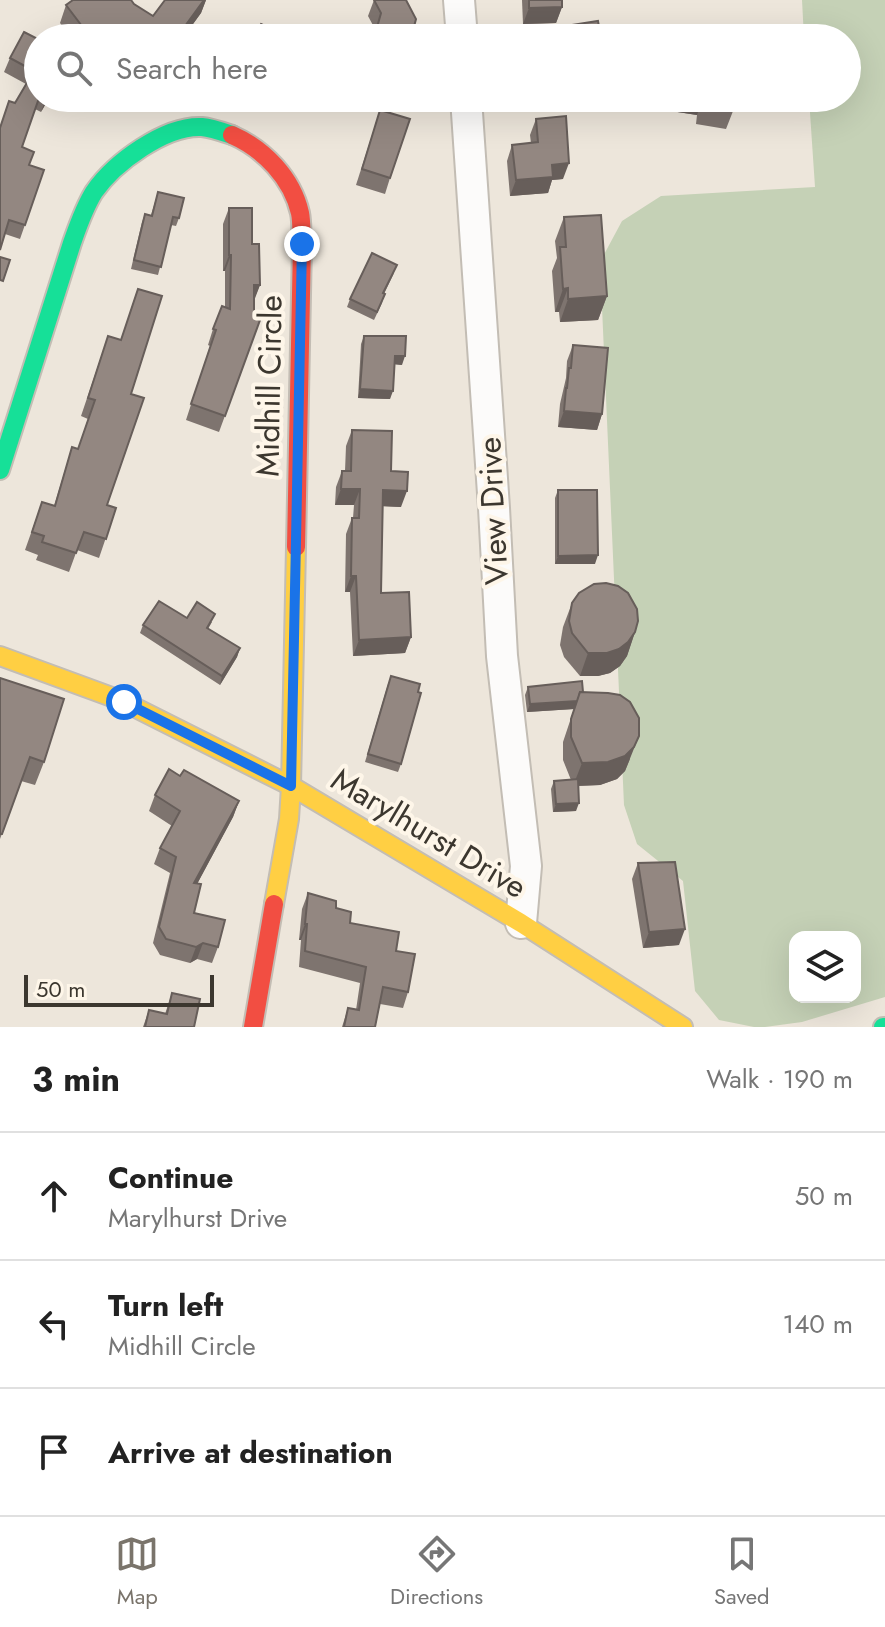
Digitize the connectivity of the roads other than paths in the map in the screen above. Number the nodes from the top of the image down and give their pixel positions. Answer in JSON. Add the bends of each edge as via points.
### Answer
{"nodes":[{"id":1,"x":459,"y":0,"type":"edge"},
{"id":2,"x":461,"y":24,"type":"edge"},
{"id":3,"x":467,"y":112,"type":"edge"},
{"id":4,"x":0,"y":470,"type":"edge"},
{"id":5,"x":0,"y":656,"type":"edge"},
{"id":6,"x":291,"y":786,"type":"junction"},
{"id":7,"x":521,"y":923,"type":"junction"},
{"id":8,"x":253,"y":1027,"type":"edge"},
{"id":9,"x":683,"y":1027,"type":"edge"}],
"edges":[{"from":1,"to":2,"type":"street"},
{"from":3,"to":7,"type":"street","name":"View Drive","via":[[502,656],[526,866]]},
{"from":4,"to":6,"type":"street","name":"Midhill Circle","via":[[76,230],[95,192],[111,171],[168,135],[199,127],[245,140],[286,180],[299,208],[302,244]]},
{"from":5,"to":6,"type":"street","name":"Marylhurst Drive","via":[[120,700]]},
{"from":6,"to":7,"type":"street","name":"Marylhurst Drive"},
{"from":6,"to":8,"type":"street","name":"Midhill Circle"},
{"from":7,"to":9,"type":"street","name":"Marylhurst Drive"}]}
